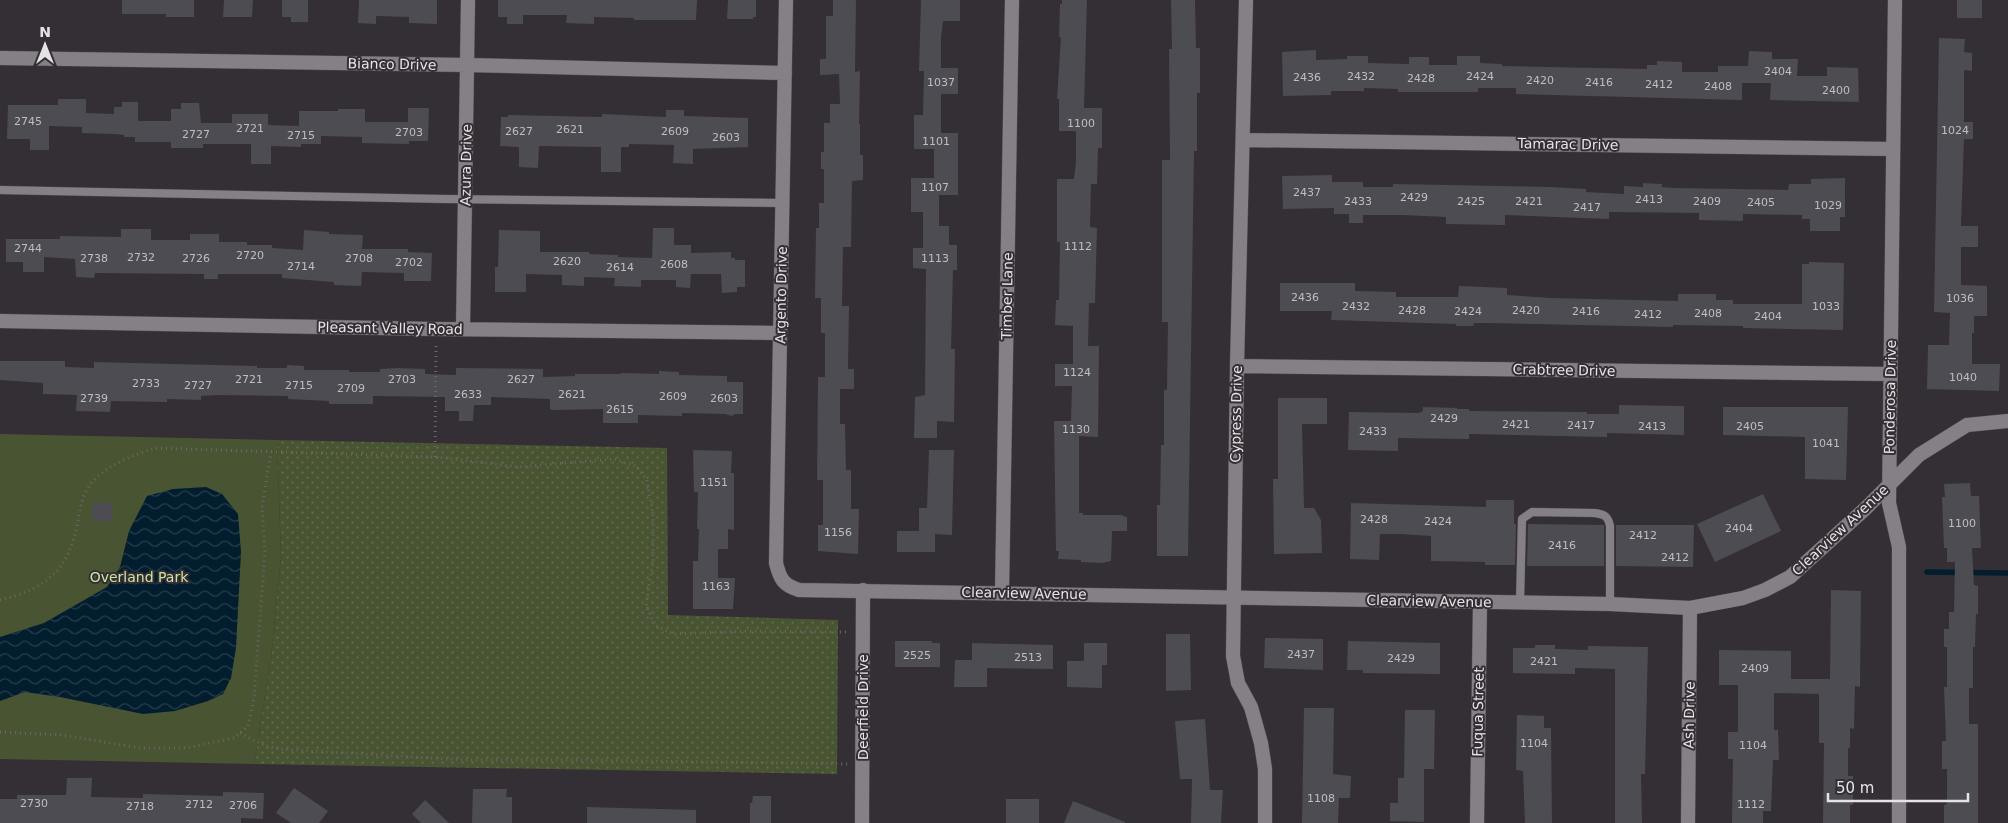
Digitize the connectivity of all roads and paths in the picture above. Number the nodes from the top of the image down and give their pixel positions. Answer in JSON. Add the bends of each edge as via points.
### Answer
{"nodes":[{"id":1,"x":468,"y":0,"type":"edge"},
{"id":2,"x":786,"y":0,"type":"edge"},
{"id":3,"x":1012,"y":0,"type":"edge"},
{"id":4,"x":1246,"y":0,"type":"edge"},
{"id":5,"x":1895,"y":0,"type":"edge"},
{"id":6,"x":0,"y":58,"type":"edge"},
{"id":7,"x":467,"y":65,"type":"junction"},
{"id":8,"x":785,"y":73,"type":"junction"},
{"id":9,"x":1243,"y":140,"type":"junction"},
{"id":10,"x":1893,"y":149,"type":"junction"},
{"id":11,"x":0,"y":190,"type":"edge"},
{"id":12,"x":465,"y":199,"type":"junction"},
{"id":13,"x":782,"y":203,"type":"junction"},
{"id":14,"x":0,"y":321,"type":"edge"},
{"id":15,"x":436,"y":329,"type":"junction"},
{"id":16,"x":463,"y":329,"type":"junction"},
{"id":17,"x":780,"y":333,"type":"junction"},
{"id":18,"x":1237,"y":366,"type":"junction"},
{"id":19,"x":1890,"y":374,"type":"junction"},
{"id":20,"x":2008,"y":421,"type":"edge"},
{"id":21,"x":271,"y":452,"type":"junction"},
{"id":22,"x":435,"y":457,"type":"junction"},
{"id":23,"x":1889,"y":484,"type":"junction"},
{"id":24,"x":788,"y":586,"type":"joint"},
{"id":25,"x":863,"y":590,"type":"junction"},
{"id":26,"x":1002,"y":593,"type":"junction"},
{"id":27,"x":1233,"y":598,"type":"junction"},
{"id":28,"x":0,"y":600,"type":"edge"},
{"id":29,"x":1480,"y":602,"type":"junction"},
{"id":30,"x":1520,"y":603,"type":"junction"},
{"id":31,"x":1610,"y":604,"type":"junction"},
{"id":32,"x":1690,"y":608,"type":"junction"},
{"id":33,"x":863,"y":632,"type":"junction"},
{"id":34,"x":0,"y":732,"type":"edge"},
{"id":35,"x":240,"y":733,"type":"junction"},
{"id":36,"x":862,"y":764,"type":"junction"},
{"id":37,"x":862,"y":823,"type":"edge"},
{"id":38,"x":1265,"y":823,"type":"edge"},
{"id":39,"x":1477,"y":823,"type":"edge"},
{"id":40,"x":1688,"y":823,"type":"edge"},
{"id":41,"x":1899,"y":823,"type":"edge"}],
"edges":[{"from":1,"to":7,"type":"street","name":"Azura Drive"},
{"from":2,"to":8,"type":"street","name":"Argento Drive"},
{"from":3,"to":26,"type":"street","name":"Timber Lane"},
{"from":4,"to":9,"type":"street","name":"Cypress Drive"},
{"from":5,"to":10,"type":"street","name":"Ponderosa Drive"},
{"from":6,"to":7,"type":"street","name":"Bianco Drive"},
{"from":7,"to":8,"type":"street","name":"Bianco Drive"},
{"from":7,"to":12,"type":"street","name":"Azura Drive"},
{"from":8,"to":13,"type":"street","name":"Argento Drive"},
{"from":9,"to":10,"type":"street","name":"Tamarac Drive"},
{"from":9,"to":18,"type":"street","name":"Cypress Drive"},
{"from":10,"to":19,"type":"street","name":"Ponderosa Drive"},
{"from":11,"to":12,"type":"lane"},
{"from":12,"to":13,"type":"lane"},
{"from":12,"to":16,"type":"street","name":"Azura Drive"},
{"from":13,"to":17,"type":"street","name":"Argento Drive"},
{"from":14,"to":15,"type":"street","name":"Pleasant Valley Road"},
{"from":15,"to":16,"type":"street","name":"Pleasant Valley Road"},
{"from":15,"to":22,"type":"path"},
{"from":16,"to":17,"type":"street","name":"Pleasant Valley Road"},
{"from":17,"to":24,"type":"street","name":"Argento Drive","via":[[776,563],[779,575]]},
{"from":18,"to":19,"type":"street","name":"Crabtree Drive"},
{"from":18,"to":27,"type":"street","name":"Cypress Drive"},
{"from":19,"to":23,"type":"street","name":"Ponderosa Drive"},
{"from":20,"to":23,"type":"street","name":"Clearview Avenue","via":[[1967,425],[1920,454]]},
{"from":21,"to":22,"type":"path"},
{"from":21,"to":28,"type":"path","via":[[155,448],[123,459],[94,480],[82,501],[70,551],[52,579],[21,595]]},
{"from":21,"to":35,"type":"path","via":[[262,508],[266,552],[254,698],[248,726]]},
{"from":22,"to":33,"type":"path","via":[[519,467],[614,459],[636,466],[647,480],[653,514],[653,560],[646,606],[656,626],[674,634]]},
{"from":23,"to":32,"type":"street","name":"Clearview Avenue","via":[[1790,577],[1742,598]]},
{"from":23,"to":41,"type":"street","name":"Ponderosa Drive","via":[[1889,502],[1899,548]]},
{"from":24,"to":25,"type":"street","name":"Clearview Avenue","via":[[800,590]]},
{"from":25,"to":26,"type":"street","name":"Clearview Avenue"},
{"from":25,"to":33,"type":"street","name":"Deerfield Drive"},
{"from":26,"to":27,"type":"street","name":"Clearview Avenue"},
{"from":27,"to":29,"type":"street","name":"Clearview Avenue"},
{"from":27,"to":38,"type":"street","name":"Cypress Drive","via":[[1233,656],[1238,683],[1251,707],[1261,744],[1265,769]]},
{"from":29,"to":30,"type":"street","name":"Clearview Avenue"},
{"from":29,"to":39,"type":"street","name":"Fuqua Street"},
{"from":30,"to":31,"type":"street","name":"Clearview Avenue"},
{"from":30,"to":31,"type":"lane","via":[[1522,519],[1532,512],[1594,513],[1609,519]]},
{"from":31,"to":32,"type":"street","name":"Clearview Avenue"},
{"from":32,"to":40,"type":"street","name":"Ash Drive"},
{"from":33,"to":36,"type":"street","name":"Deerfield Drive"},
{"from":34,"to":35,"type":"path","via":[[62,735],[140,748],[186,748],[234,738]]},
{"from":35,"to":36,"type":"path","via":[[265,746],[279,749],[465,760]]},
{"from":36,"to":37,"type":"street","name":"Deerfield Drive"}]}
